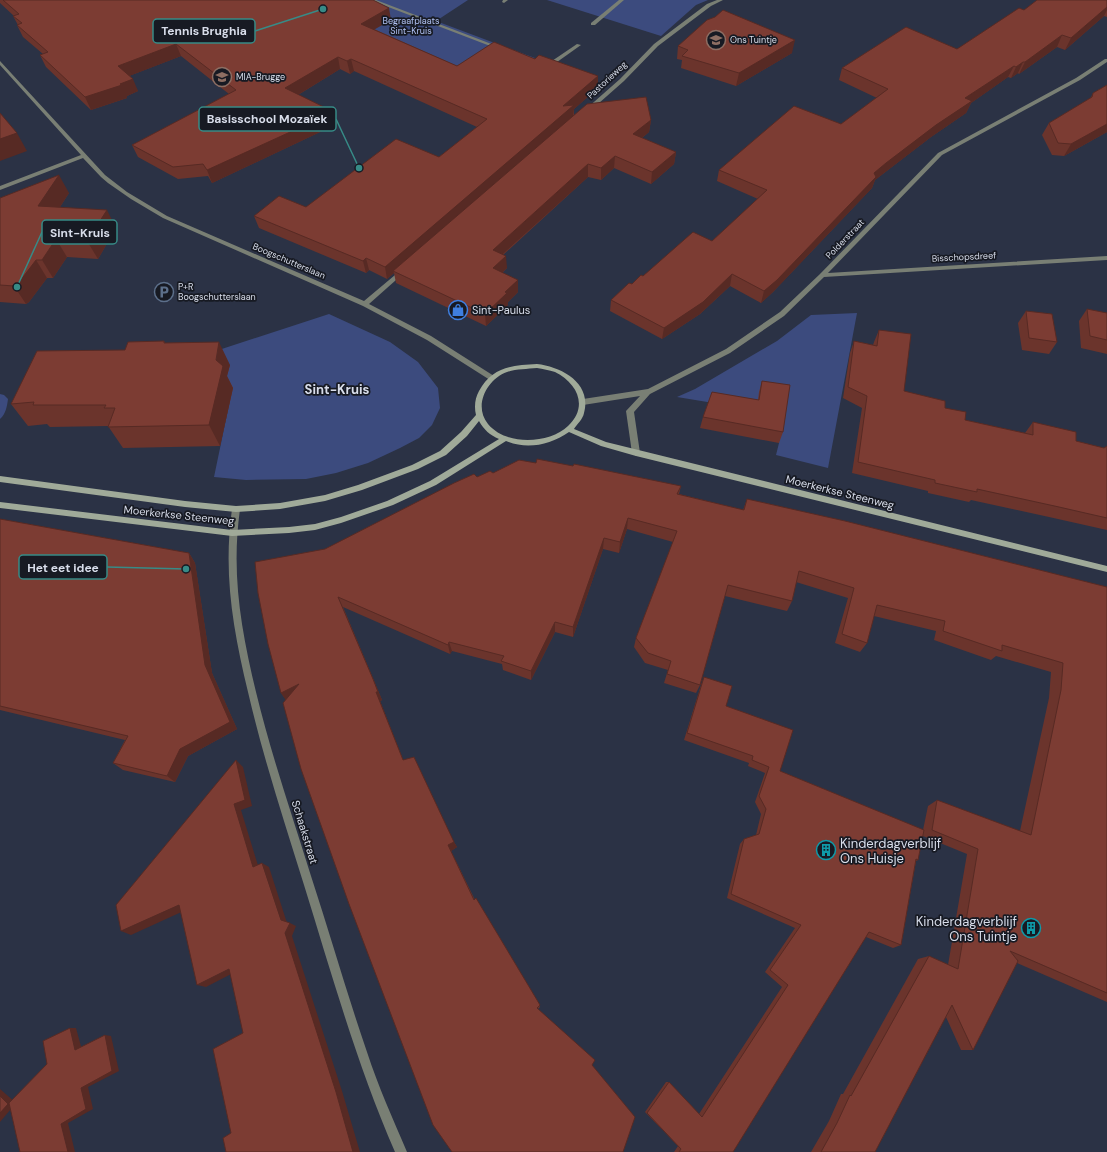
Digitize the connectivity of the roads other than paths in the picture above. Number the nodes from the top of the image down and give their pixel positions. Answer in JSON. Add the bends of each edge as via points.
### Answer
{"nodes":[{"id":1,"x":372,"y":0,"type":"edge"},
{"id":2,"x":622,"y":0,"type":"edge"},
{"id":3,"x":721,"y":0,"type":"edge"},
{"id":4,"x":593,"y":24,"type":"dead end"},
{"id":5,"x":579,"y":45,"type":"dead end"},
{"id":6,"x":505,"y":50,"type":"edge"},
{"id":7,"x":1107,"y":60,"type":"edge"},
{"id":8,"x":0,"y":62,"type":"edge"},
{"id":9,"x":542,"y":64,"type":"edge"},
{"id":10,"x":580,"y":116,"type":"edge"},
{"id":11,"x":84,"y":155,"type":"junction"},
{"id":12,"x":0,"y":188,"type":"edge"},
{"id":13,"x":1107,"y":258,"type":"edge"},
{"id":14,"x":407,"y":267,"type":"edge"},
{"id":15,"x":822,"y":275,"type":"junction"},
{"id":16,"x":365,"y":304,"type":"junction"},
{"id":17,"x":492,"y":378,"type":"junction"},
{"id":18,"x":649,"y":392,"type":"junction"},
{"id":19,"x":583,"y":402,"type":"junction"},
{"id":20,"x":479,"y":416,"type":"junction"},
{"id":21,"x":570,"y":430,"type":"junction"},
{"id":22,"x":504,"y":440,"type":"junction"},
{"id":23,"x":636,"y":453,"type":"junction"},
{"id":24,"x":0,"y":479,"type":"edge"},
{"id":25,"x":0,"y":505,"type":"edge"},
{"id":26,"x":236,"y":509,"type":"junction"},
{"id":27,"x":232,"y":533,"type":"junction"},
{"id":28,"x":1107,"y":569,"type":"edge"},
{"id":29,"x":401,"y":1152,"type":"edge"}],
"edges":[{"from":1,"to":6,"type":"street"},
{"from":2,"to":4,"type":"street"},
{"from":3,"to":10,"type":"street","name":"Pastorieweg","via":[[709,5],[656,45],[622,80]]},
{"from":5,"to":9,"type":"street","via":[[549,66]]},
{"from":7,"to":15,"type":"street","name":"Polderstraat","via":[[1078,79],[940,154]]},
{"from":8,"to":11,"type":"street","name":"Boogschutterslaan"},
{"from":11,"to":12,"type":"street"},
{"from":11,"to":16,"type":"street","name":"Boogschutterslaan","via":[[120,191],[165,217]]},
{"from":13,"to":15,"type":"street","name":"Bisschopsdreef"},
{"from":14,"to":16,"type":"street"},
{"from":15,"to":18,"type":"street","name":"Polderstraat","via":[[782,314],[728,351]]},
{"from":16,"to":17,"type":"street","name":"Boogschutterslaan","via":[[429,338]]},
{"from":17,"to":19,"type":"street","via":[[516,367],[537,366],[557,371],[571,380],[580,391]]},
{"from":17,"to":20,"type":"street","via":[[479,395]]},
{"from":18,"to":19,"type":"street","name":"Polderstraat"},
{"from":18,"to":23,"type":"street","via":[[630,411]]},
{"from":19,"to":21,"type":"street","via":[[580,418]]},
{"from":20,"to":22,"type":"street","via":[[488,429]]},
{"from":20,"to":26,"type":"street","name":"Moerkerkse Steenweg","via":[[464,434],[442,453],[387,478],[325,498],[280,506]]},
{"from":21,"to":22,"type":"street","via":[[558,438],[541,443],[523,444]]},
{"from":21,"to":23,"type":"street","name":"Moerkerkse Steenweg","via":[[604,444]]},
{"from":22,"to":27,"type":"street","name":"Moerkerkse Steenweg","via":[[431,484],[362,513],[315,527]]},
{"from":23,"to":28,"type":"street","name":"Moerkerkse Steenweg"},
{"from":24,"to":26,"type":"street","name":"Moerkerkse Steenweg"},
{"from":25,"to":27,"type":"street","name":"Moerkerkse Steenweg"},
{"from":26,"to":27,"type":"street","name":"Schaakstraat"},
{"from":27,"to":29,"type":"street","name":"Schaakstraat","via":[[232,580],[238,632],[257,719],[359,1047],[384,1115]]}]}
